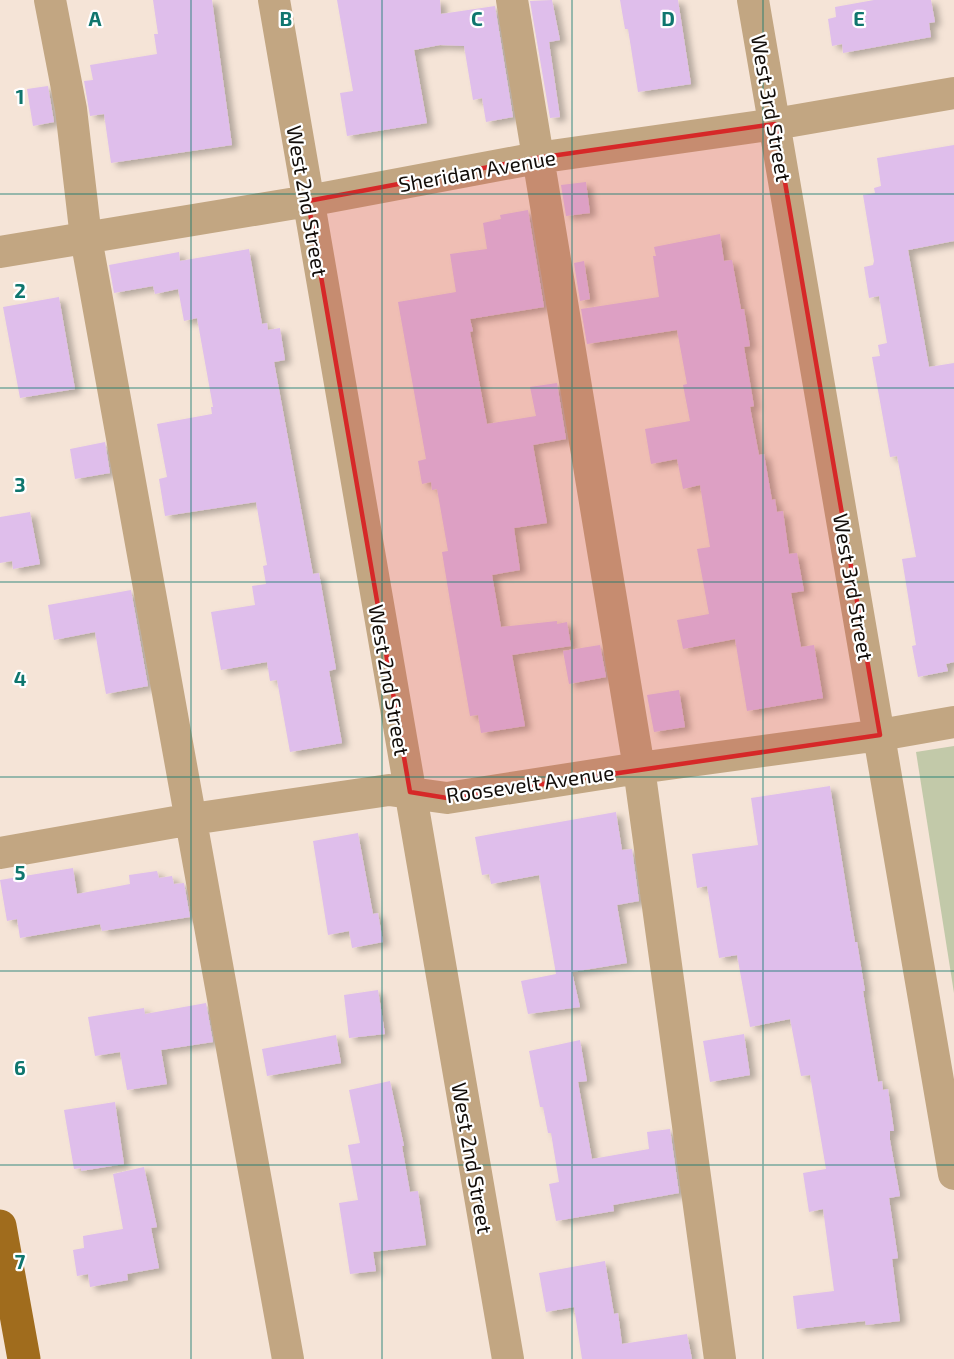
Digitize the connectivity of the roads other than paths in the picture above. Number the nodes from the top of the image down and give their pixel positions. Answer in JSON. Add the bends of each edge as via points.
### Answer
{"nodes":[{"id":1,"x":50,"y":0,"type":"edge"},
{"id":2,"x":274,"y":0,"type":"edge"},
{"id":3,"x":512,"y":0,"type":"edge"},
{"id":4,"x":753,"y":0,"type":"edge"},
{"id":5,"x":954,"y":93,"type":"edge"},
{"id":6,"x":775,"y":124,"type":"junction"},
{"id":7,"x":537,"y":158,"type":"junction"},
{"id":8,"x":309,"y":201,"type":"junction"},
{"id":9,"x":86,"y":237,"type":"junction"},
{"id":10,"x":0,"y":252,"type":"edge"},
{"id":11,"x":954,"y":722,"type":"edge"},
{"id":12,"x":880,"y":735,"type":"junction"},
{"id":13,"x":639,"y":768,"type":"junction"},
{"id":14,"x":410,"y":792,"type":"junction"},
{"id":15,"x":192,"y":819,"type":"junction"},
{"id":16,"x":0,"y":853,"type":"edge"},
{"id":17,"x":944,"y":1047,"type":"edge"},
{"id":18,"x":954,"y":1174,"type":"edge"},
{"id":19,"x":0,"y":1226,"type":"edge"},
{"id":20,"x":24,"y":1359,"type":"edge"},
{"id":21,"x":288,"y":1359,"type":"edge"},
{"id":22,"x":508,"y":1359,"type":"edge"},
{"id":23,"x":720,"y":1359,"type":"edge"}],
"edges":[{"from":1,"to":9,"type":"street","via":[[71,109]]},
{"from":2,"to":8,"type":"street","name":"West 2nd Street"},
{"from":3,"to":7,"type":"street"},
{"from":4,"to":6,"type":"street","name":"West 3rd Street"},
{"from":5,"to":6,"type":"street","name":"Sheridan Avenue"},
{"from":6,"to":7,"type":"street","name":"Sheridan Avenue"},
{"from":6,"to":12,"type":"street","name":"West 3rd Street"},
{"from":7,"to":8,"type":"street","name":"Sheridan Avenue"},
{"from":7,"to":13,"type":"street"},
{"from":8,"to":9,"type":"street","name":"Sheridan Avenue"},
{"from":8,"to":14,"type":"street","name":"West 2nd Street"},
{"from":9,"to":10,"type":"street","name":"Sheridan Avenue"},
{"from":9,"to":15,"type":"street"},
{"from":11,"to":12,"type":"street","name":"Roosevelt Avenue"},
{"from":12,"to":13,"type":"street","name":"Roosevelt Avenue"},
{"from":12,"to":17,"type":"street","name":"West 3rd Street"},
{"from":13,"to":14,"type":"street","name":"Roosevelt Avenue","via":[[447,798]]},
{"from":13,"to":23,"type":"street"},
{"from":14,"to":15,"type":"street","name":"Roosevelt Avenue","via":[[389,790]]},
{"from":14,"to":22,"type":"street","name":"West 2nd Street"},
{"from":15,"to":16,"type":"street","name":"Roosevelt Avenue"},
{"from":15,"to":21,"type":"street"},
{"from":17,"to":18,"type":"street","name":"West 3rd Street"},
{"from":19,"to":20,"type":"main road"}]}
